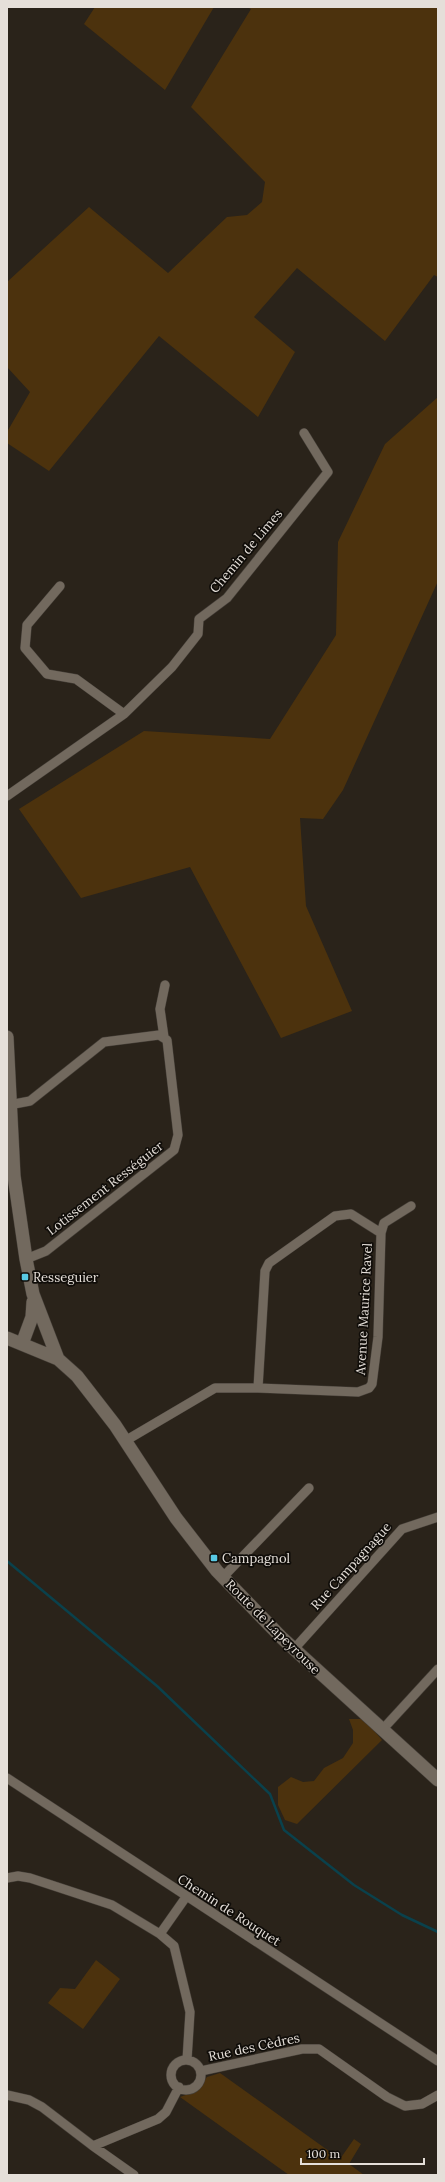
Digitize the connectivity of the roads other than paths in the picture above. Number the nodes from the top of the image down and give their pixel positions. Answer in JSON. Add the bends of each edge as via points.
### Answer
{"nodes":[{"id":1,"x":304,"y":433,"type":"dead end"},
{"id":2,"x":60,"y":586,"type":"dead end"},
{"id":3,"x":124,"y":714,"type":"junction"},
{"id":4,"x":7,"y":796,"type":"edge"},
{"id":5,"x":165,"y":985,"type":"dead end"},
{"id":6,"x":7,"y":1037,"type":"edge"},
{"id":7,"x":164,"y":1037,"type":"junction"},
{"id":8,"x":9,"y":1105,"type":"junction"},
{"id":9,"x":411,"y":1206,"type":"dead end"},
{"id":10,"x":381,"y":1233,"type":"junction"},
{"id":11,"x":26,"y":1258,"type":"junction"},
{"id":12,"x":33,"y":1294,"type":"junction"},
{"id":13,"x":46,"y":1330,"type":"junction"},
{"id":14,"x":27,"y":1331,"type":"junction"},
{"id":15,"x":7,"y":1338,"type":"edge"},
{"id":16,"x":22,"y":1344,"type":"junction"},
{"id":17,"x":58,"y":1359,"type":"junction"},
{"id":18,"x":258,"y":1388,"type":"junction"},
{"id":19,"x":125,"y":1441,"type":"junction"},
{"id":20,"x":309,"y":1488,"type":"dead end"},
{"id":21,"x":438,"y":1517,"type":"edge"},
{"id":22,"x":224,"y":1578,"type":"junction"},
{"id":23,"x":294,"y":1649,"type":"junction"},
{"id":24,"x":438,"y":1669,"type":"edge"},
{"id":25,"x":382,"y":1730,"type":"junction"},
{"id":26,"x":7,"y":1778,"type":"edge"},
{"id":27,"x":438,"y":1780,"type":"edge"},
{"id":28,"x":7,"y":1878,"type":"edge"},
{"id":29,"x":186,"y":1897,"type":"junction"},
{"id":30,"x":160,"y":1934,"type":"junction"},
{"id":31,"x":187,"y":2060,"type":"junction"},
{"id":32,"x":438,"y":2061,"type":"edge"},
{"id":33,"x":201,"y":2072,"type":"junction"},
{"id":34,"x":179,"y":2087,"type":"junction"},
{"id":35,"x":7,"y":2095,"type":"edge"},
{"id":36,"x":438,"y":2095,"type":"edge"},
{"id":37,"x":92,"y":2146,"type":"junction"},
{"id":38,"x":134,"y":2175,"type":"edge"}],
"edges":[{"from":1,"to":3,"type":"street","name":"Chemin de Limes","via":[[328,472],[227,598],[199,619],[198,634],[172,666]]},
{"from":2,"to":3,"type":"street","via":[[27,625],[25,648],[47,674],[76,679]]},
{"from":3,"to":4,"type":"street"},
{"from":5,"to":7,"type":"street","name":"Lotissement Rességuier","via":[[160,1009]]},
{"from":6,"to":8,"type":"street"},
{"from":7,"to":8,"type":"street","via":[[159,1035],[104,1042],[30,1101]]},
{"from":7,"to":11,"type":"street","name":"Lotissement Rességuier","via":[[169,1045],[178,1135],[174,1150],[46,1251]]},
{"from":8,"to":11,"type":"street","via":[[14,1176]]},
{"from":9,"to":10,"type":"street","via":[[384,1223]]},
{"from":10,"to":18,"type":"street","name":"Avenue Maurice Ravel","via":[[351,1214],[335,1216],[269,1264],[265,1271]]},
{"from":10,"to":18,"type":"street","name":"Avenue Maurice Ravel","via":[[378,1337],[372,1384],[369,1388],[358,1392]]},
{"from":11,"to":12,"type":"street"},
{"from":12,"to":13,"type":"street"},
{"from":12,"to":14,"type":"street","via":[[32,1317]]},
{"from":13,"to":14,"type":"street"},
{"from":13,"to":17,"type":"street"},
{"from":14,"to":16,"type":"street"},
{"from":15,"to":16,"type":"street"},
{"from":16,"to":17,"type":"street"},
{"from":17,"to":19,"type":"street","name":"Route de Lapeyrouse","via":[[91,1393]]},
{"from":18,"to":19,"type":"street","name":"Avenue Maurice Ravel","via":[[215,1388]]},
{"from":19,"to":22,"type":"street","name":"Route de Lapeyrouse","via":[[176,1518]]},
{"from":20,"to":22,"type":"street"},
{"from":21,"to":23,"type":"street","name":"Rue Campagnague","via":[[402,1529]]},
{"from":22,"to":23,"type":"street","name":"Route de Lapeyrouse"},
{"from":23,"to":25,"type":"street","name":"Route de Lapeyrouse"},
{"from":24,"to":25,"type":"street"},
{"from":25,"to":27,"type":"street","name":"Route de Lapeyrouse"},
{"from":26,"to":29,"type":"street","name":"Chemin de Rouquet"},
{"from":28,"to":30,"type":"street","via":[[30,1878],[112,1905]]},
{"from":29,"to":30,"type":"street"},
{"from":29,"to":32,"type":"street","name":"Chemin de Rouquet"},
{"from":30,"to":31,"type":"street","via":[[174,1946],[190,2012]]},
{"from":31,"to":33,"type":"street","via":[[196,2063]]},
{"from":31,"to":34,"type":"street","via":[[179,2062],[173,2069],[172,2077]]},
{"from":33,"to":34,"type":"street","via":[[200,2080],[195,2086],[187,2089]]},
{"from":33,"to":36,"type":"street","name":"Rue des Cèdres","via":[[302,2049],[319,2050],[387,2097],[405,2106],[422,2104]]},
{"from":34,"to":37,"type":"street","via":[[166,2112],[158,2119]]},
{"from":35,"to":37,"type":"street","via":[[29,2100],[42,2107]]},
{"from":37,"to":38,"type":"street"}]}
